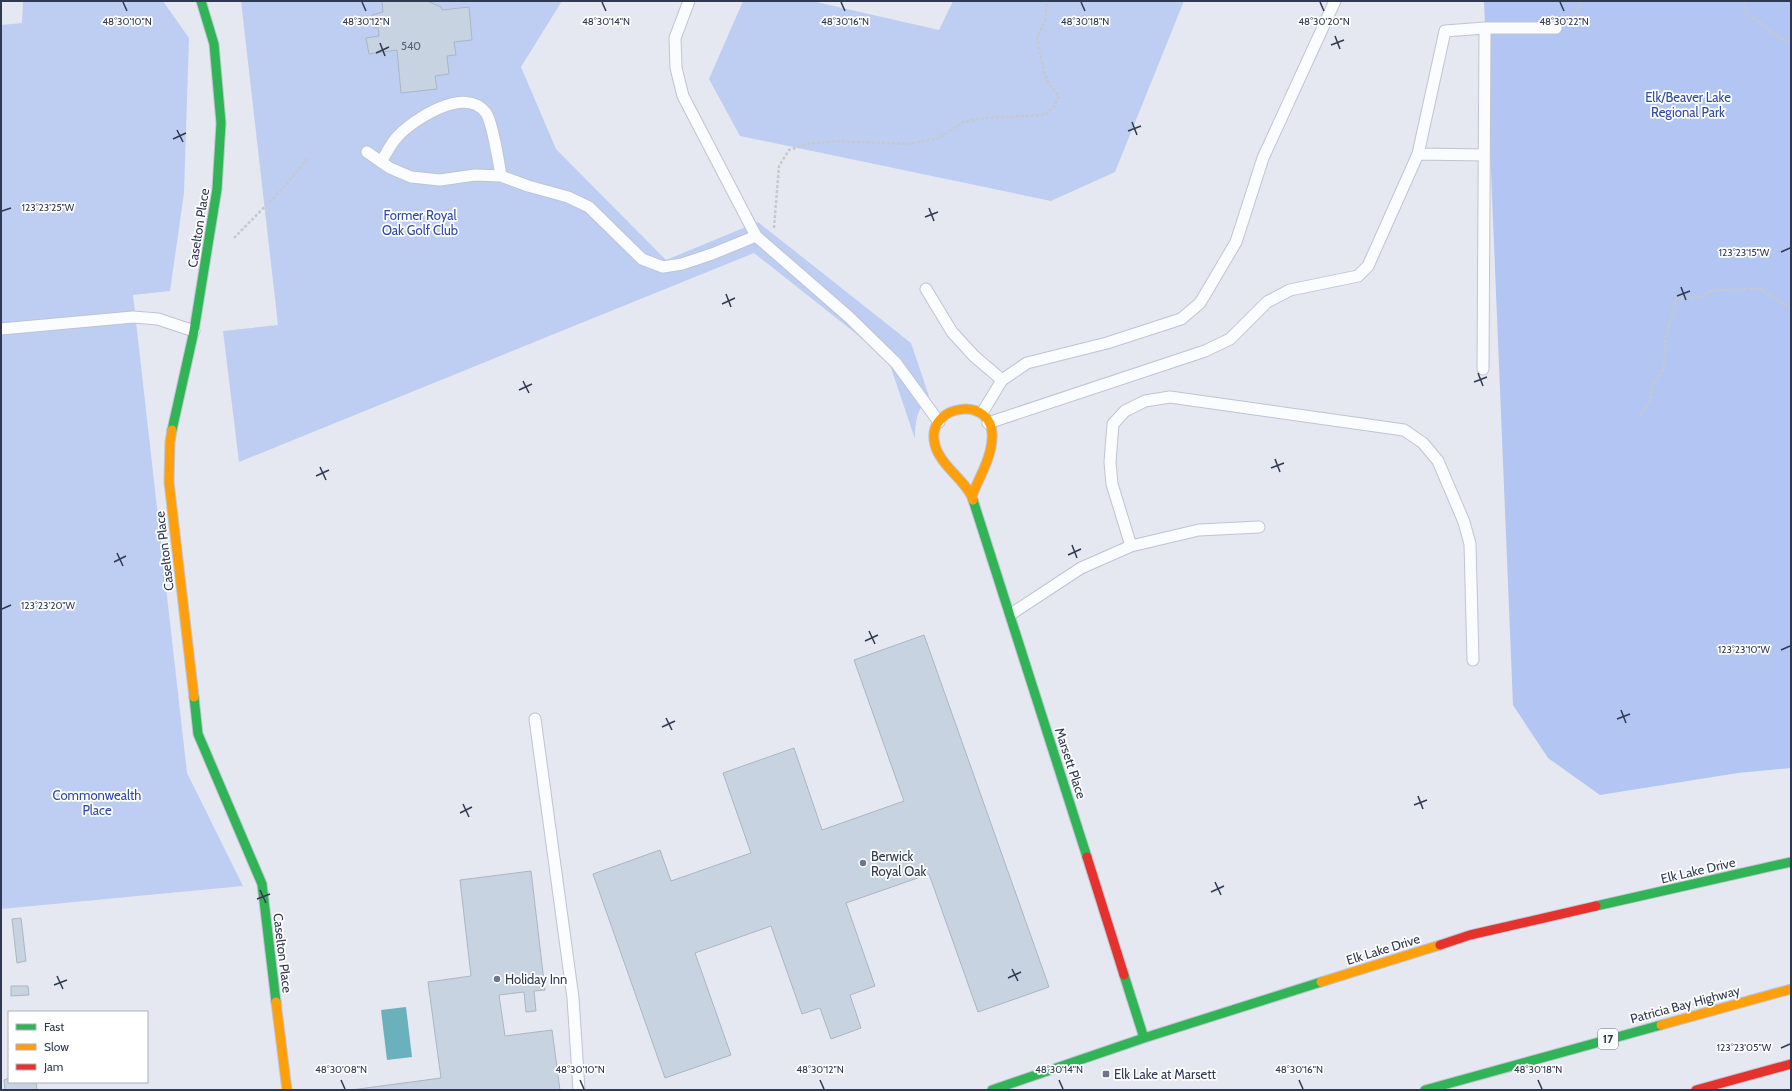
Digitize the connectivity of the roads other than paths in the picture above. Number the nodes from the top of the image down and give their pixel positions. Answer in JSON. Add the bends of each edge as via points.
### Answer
{"nodes":[{"id":1,"x":201,"y":1,"type":"edge"},
{"id":2,"x":689,"y":1,"type":"edge"},
{"id":3,"x":1335,"y":1,"type":"edge"},
{"id":4,"x":1486,"y":28,"type":"junction"},
{"id":5,"x":1556,"y":28,"type":"dead end"},
{"id":6,"x":367,"y":152,"type":"dead end"},
{"id":7,"x":1418,"y":154,"type":"junction"},
{"id":8,"x":1484,"y":155,"type":"junction"},
{"id":9,"x":381,"y":162,"type":"junction"},
{"id":10,"x":501,"y":176,"type":"junction"},
{"id":11,"x":756,"y":236,"type":"junction"},
{"id":12,"x":926,"y":289,"type":"dead end"},
{"id":13,"x":1,"y":329,"type":"edge"},
{"id":14,"x":194,"y":331,"type":"junction"},
{"id":15,"x":1483,"y":369,"type":"dead end"},
{"id":16,"x":1002,"y":380,"type":"junction"},
{"id":17,"x":982,"y":413,"type":"junction"},
{"id":18,"x":940,"y":422,"type":"junction"},
{"id":19,"x":988,"y":423,"type":"junction"},
{"id":20,"x":972,"y":496,"type":"junction"},
{"id":21,"x":1259,"y":527,"type":"dead end"},
{"id":22,"x":1131,"y":546,"type":"junction"},
{"id":23,"x":1011,"y":614,"type":"junction"},
{"id":24,"x":1473,"y":660,"type":"dead end"},
{"id":25,"x":535,"y":719,"type":"dead end"},
{"id":26,"x":1791,"y":862,"type":"edge"},
{"id":27,"x":1791,"y":989,"type":"edge"},
{"id":28,"x":1144,"y":1038,"type":"junction"},
{"id":29,"x":1791,"y":1064,"type":"edge"},
{"id":30,"x":287,"y":1090,"type":"edge"},
{"id":31,"x":579,"y":1090,"type":"edge"},
{"id":32,"x":992,"y":1090,"type":"edge"},
{"id":33,"x":1425,"y":1090,"type":"edge"},
{"id":34,"x":1696,"y":1090,"type":"edge"}],
"edges":[{"from":1,"to":14,"type":"main road","name":"Caselton Place","via":[[214,44],[221,123],[217,189]]},
{"from":2,"to":11,"type":"lane","via":[[675,38],[676,68],[683,96]]},
{"from":3,"to":16,"type":"lane","via":[[1263,158],[1236,242],[1200,303],[1181,319],[1108,343],[1027,363]]},
{"from":4,"to":5,"type":"lane"},
{"from":4,"to":7,"type":"lane","via":[[1445,31]]},
{"from":4,"to":8,"type":"lane"},
{"from":6,"to":9,"type":"lane"},
{"from":7,"to":8,"type":"lane"},
{"from":7,"to":19,"type":"lane","via":[[1368,266],[1358,276],[1290,290],[1267,302],[1230,339],[1205,351]]},
{"from":8,"to":15,"type":"lane"},
{"from":9,"to":10,"type":"lane","via":[[411,177],[440,180],[475,175]]},
{"from":9,"to":10,"type":"lane","via":[[396,138],[410,125],[453,102],[473,103],[486,113]]},
{"from":10,"to":11,"type":"lane","via":[[568,197],[589,207],[642,259],[664,267],[712,254]]},
{"from":11,"to":18,"type":"lane","via":[[849,317],[896,363]]},
{"from":12,"to":16,"type":"lane","via":[[952,332],[974,356]]},
{"from":13,"to":14,"type":"lane","via":[[133,317],[158,319]]},
{"from":14,"to":30,"type":"main road","name":"Caselton Place","via":[[170,442],[169,482],[198,734],[262,884]]},
{"from":16,"to":17,"type":"lane"},
{"from":17,"to":18,"type":"main road","via":[[970,408],[956,408]]},
{"from":17,"to":19,"type":"main road"},
{"from":18,"to":20,"type":"main road","name":"Marsett Place","via":[[935,428],[935,442],[940,456]]},
{"from":19,"to":20,"type":"main road","via":[[992,430],[992,447]]},
{"from":20,"to":23,"type":"main road","name":"Marsett Place"},
{"from":21,"to":22,"type":"lane","via":[[1199,530]]},
{"from":22,"to":23,"type":"lane","via":[[1081,568]]},
{"from":22,"to":24,"type":"lane","via":[[1112,484],[1110,462],[1113,424],[1125,411],[1145,401],[1170,397],[1404,430],[1423,443],[1438,461],[1464,522],[1470,544]]},
{"from":23,"to":28,"type":"main road","name":"Marsett Place"},
{"from":25,"to":31,"type":"lane","via":[[573,998]]},
{"from":26,"to":28,"type":"main road","name":"Elk Lake Drive","via":[[1470,935]]},
{"from":27,"to":33,"type":"main road","name":"Patricia Bay Highway","number":"17"},
{"from":28,"to":32,"type":"main road","name":"Elk Lake Drive"},
{"from":29,"to":34,"type":"main road"}]}
